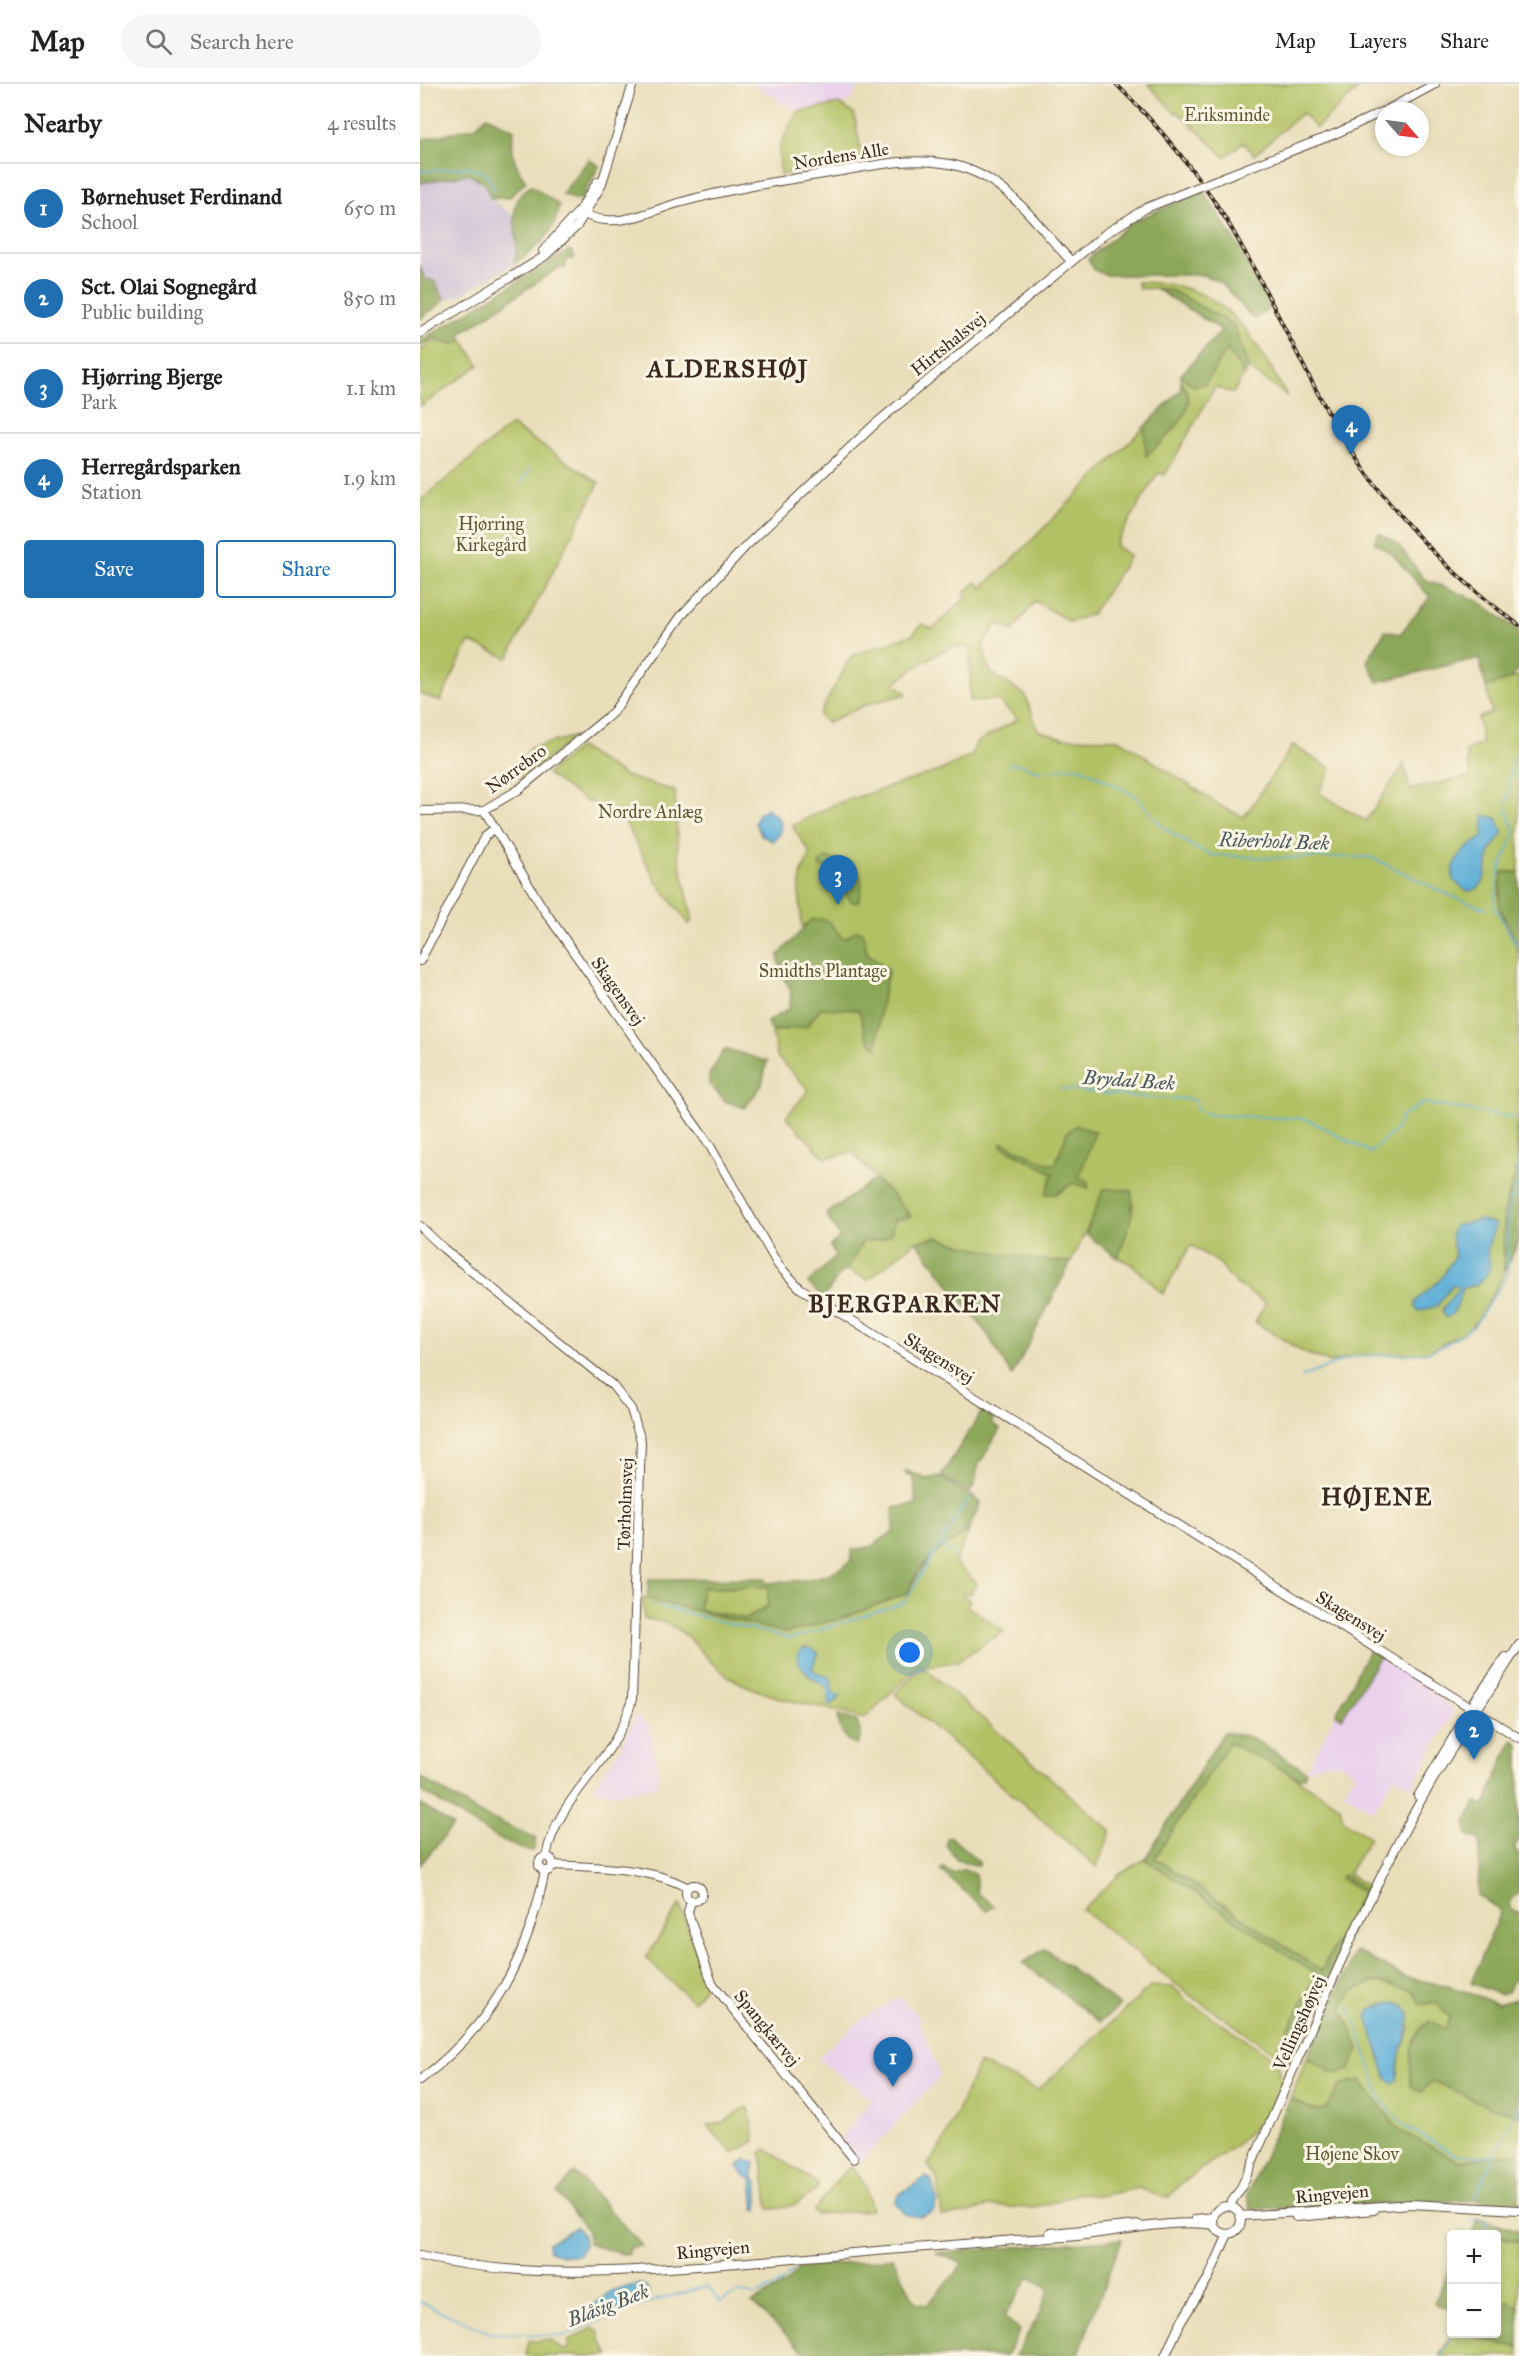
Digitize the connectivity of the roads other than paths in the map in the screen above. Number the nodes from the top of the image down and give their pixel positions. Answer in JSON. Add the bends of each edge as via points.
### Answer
{"nodes":[{"id":1,"x":633,"y":84,"type":"edge"},
{"id":2,"x":1435,"y":84,"type":"edge"},
{"id":3,"x":1401,"y":102,"type":"edge"},
{"id":4,"x":1375,"y":115,"type":"edge"},
{"id":5,"x":583,"y":213,"type":"junction"},
{"id":6,"x":1071,"y":261,"type":"junction"},
{"id":7,"x":420,"y":333,"type":"edge"},
{"id":8,"x":614,"y":711,"type":"joint"},
{"id":9,"x":484,"y":810,"type":"junction"},
{"id":10,"x":420,"y":811,"type":"edge"},
{"id":11,"x":495,"y":828,"type":"junction"},
{"id":12,"x":420,"y":962,"type":"edge"},
{"id":13,"x":420,"y":1226,"type":"edge"},
{"id":14,"x":1519,"y":1639,"type":"edge"},
{"id":15,"x":1519,"y":1645,"type":"edge"},
{"id":16,"x":1473,"y":1711,"type":"junction"},
{"id":17,"x":1519,"y":1738,"type":"edge"},
{"id":18,"x":549,"y":1868,"type":"junction"},
{"id":19,"x":688,"y":1888,"type":"junction"},
{"id":20,"x":691,"y":1900,"type":"junction"},
{"id":21,"x":420,"y":2080,"type":"edge"},
{"id":22,"x":854,"y":2159,"type":"dead end"},
{"id":23,"x":1519,"y":2210,"type":"edge"},
{"id":24,"x":1237,"y":2213,"type":"junction"},
{"id":25,"x":1213,"y":2221,"type":"junction"},
{"id":26,"x":1224,"y":2233,"type":"junction"},
{"id":27,"x":420,"y":2256,"type":"edge"},
{"id":28,"x":1165,"y":2356,"type":"edge"}],
"edges":[{"from":1,"to":5,"type":"main road","via":[[601,186]]},
{"from":2,"to":3,"type":"street","name":"Hirtshalsvej"},
{"from":4,"to":6,"type":"street","name":"Hirtshalsvej","bridge":true,"via":[[1146,208]]},
{"from":5,"to":6,"type":"street","name":"Nordens Alle","via":[[616,221],[765,183],[893,163],[944,163],[994,183]]},
{"from":5,"to":7,"type":"main road","via":[[545,256]]},
{"from":6,"to":8,"type":"street","name":"Hirtshalsvej","via":[[861,437],[746,546],[682,615]]},
{"from":8,"to":9,"type":"street","name":"Nørrebro","via":[[518,790]]},
{"from":9,"to":10,"type":"street","name":"Nørrebro"},
{"from":9,"to":11,"type":"street","name":"Skagensvej"},
{"from":11,"to":12,"type":"street","via":[[486,834]]},
{"from":11,"to":16,"type":"street","name":"Skagensvej","via":[[552,922],[710,1146],[778,1265],[800,1288]]},
{"from":13,"to":18,"type":"street","name":"Tørholmsvej","via":[[612,1384],[631,1409],[640,1435],[632,1699],[625,1724],[612,1746],[557,1820],[546,1857],[551,1860]]},
{"from":14,"to":16,"type":"street","name":"Vellingshøjvej"},
{"from":15,"to":16,"type":"street","name":"Vellingshøjvej"},
{"from":16,"to":17,"type":"street","name":"Skagensvej"},
{"from":16,"to":24,"type":"street","name":"Vellingshøjvej","via":[[1410,1810],[1241,2188]]},
{"from":18,"to":19,"type":"street","via":[[587,1865],[671,1879]]},
{"from":18,"to":21,"type":"street","via":[[531,1928],[505,1987],[466,2040]]},
{"from":19,"to":20,"type":"street"},
{"from":19,"to":20,"type":"street","via":[[694,1885],[701,1890],[699,1899]]},
{"from":20,"to":22,"type":"street","name":"Spangkærvej","via":[[688,1913],[712,1983]]},
{"from":23,"to":24,"type":"street","name":"Ringvejen","via":[[1426,2205]]},
{"from":24,"to":25,"type":"street","via":[[1220,2208]]},
{"from":24,"to":26,"type":"street","via":[[1237,2230]]},
{"from":25,"to":26,"type":"street"},
{"from":25,"to":27,"type":"street","name":"Ringvejen","via":[[1083,2236],[603,2273],[489,2268]]},
{"from":26,"to":28,"type":"street","via":[[1205,2284],[1180,2322]]}]}
